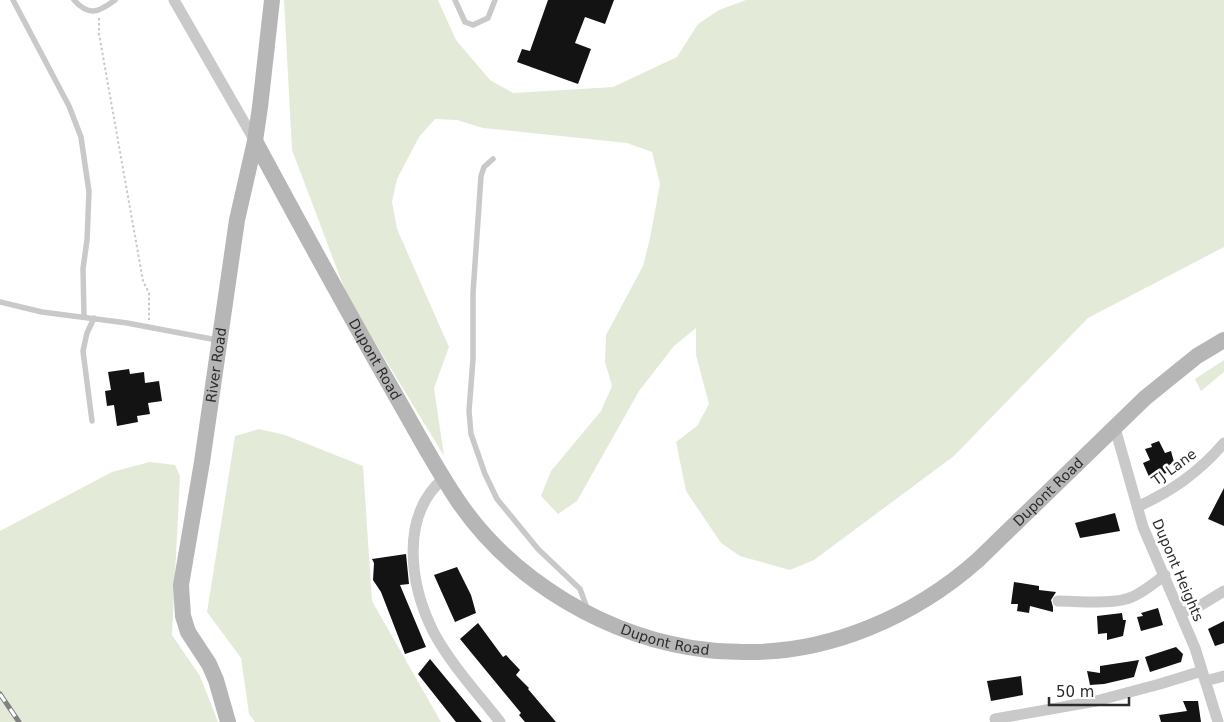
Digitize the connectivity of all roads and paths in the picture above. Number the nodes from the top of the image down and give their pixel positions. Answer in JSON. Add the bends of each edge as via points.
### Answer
{"nodes":[{"id":1,"x":13,"y":0,"type":"edge"},
{"id":2,"x":74,"y":0,"type":"edge"},
{"id":3,"x":115,"y":0,"type":"edge"},
{"id":4,"x":174,"y":0,"type":"edge"},
{"id":5,"x":272,"y":0,"type":"edge"},
{"id":6,"x":455,"y":0,"type":"edge"},
{"id":7,"x":495,"y":0,"type":"edge"},
{"id":8,"x":99,"y":11,"type":"junction"},
{"id":9,"x":255,"y":140,"type":"junction"},
{"id":10,"x":493,"y":159,"type":"dead end"},
{"id":11,"x":0,"y":302,"type":"edge"},
{"id":12,"x":84,"y":316,"type":"junction"},
{"id":13,"x":94,"y":318,"type":"junction"},
{"id":14,"x":149,"y":327,"type":"junction"},
{"id":15,"x":1224,"y":340,"type":"edge"},
{"id":16,"x":221,"y":341,"type":"junction"},
{"id":17,"x":92,"y":421,"type":"dead end"},
{"id":18,"x":1115,"y":428,"type":"junction"},
{"id":19,"x":1224,"y":443,"type":"edge"},
{"id":20,"x":444,"y":478,"type":"junction"},
{"id":21,"x":1137,"y":507,"type":"junction"},
{"id":22,"x":1165,"y":575,"type":"junction"},
{"id":23,"x":1224,"y":591,"type":"edge"},
{"id":24,"x":1058,"y":601,"type":"dead end"},
{"id":25,"x":588,"y":613,"type":"junction"},
{"id":26,"x":1180,"y":613,"type":"junction"},
{"id":27,"x":1203,"y":676,"type":"junction"},
{"id":28,"x":1224,"y":676,"type":"edge"},
{"id":29,"x":995,"y":719,"type":"dead end"},
{"id":30,"x":228,"y":722,"type":"edge"},
{"id":31,"x":500,"y":722,"type":"edge"},
{"id":32,"x":1218,"y":722,"type":"edge"}],
"edges":[{"from":1,"to":12,"type":"lane","via":[[69,106],[82,138],[89,192]]},
{"from":2,"to":8,"type":"lane","via":[[80,7]]},
{"from":3,"to":8,"type":"lane"},
{"from":4,"to":9,"type":"street"},
{"from":5,"to":9,"type":"street","name":"River Road"},
{"from":6,"to":7,"type":"lane","via":[[465,22],[474,25],[488,18]]},
{"from":8,"to":14,"type":"path","via":[[98,34],[143,281],[149,293]]},
{"from":9,"to":16,"type":"street","name":"River Road","via":[[238,220]]},
{"from":9,"to":20,"type":"street","name":"Dupont Road","via":[[346,308]]},
{"from":10,"to":25,"type":"lane","via":[[484,167],[481,176],[473,293],[471,434],[497,499],[538,549],[580,589]]},
{"from":11,"to":12,"type":"lane","via":[[42,312]]},
{"from":12,"to":13,"type":"lane"},
{"from":13,"to":14,"type":"lane"},
{"from":13,"to":17,"type":"lane","via":[[83,351]]},
{"from":14,"to":16,"type":"lane"},
{"from":15,"to":18,"type":"street","name":"Dupont Road","via":[[1173,374]]},
{"from":16,"to":30,"type":"street","name":"River Road","via":[[181,599],[188,632],[216,680]]},
{"from":18,"to":21,"type":"street","name":"Dupont Heights"},
{"from":18,"to":25,"type":"street","name":"Dupont Road","via":[[962,575],[919,604],[858,632],[793,649],[709,651],[646,637]]},
{"from":19,"to":21,"type":"street","name":"TJ Lane","via":[[1190,477]]},
{"from":20,"to":25,"type":"street","name":"Dupont Road","via":[[475,523],[513,563]]},
{"from":20,"to":31,"type":"street","via":[[427,496],[418,520],[413,546],[415,578],[443,648]]},
{"from":21,"to":22,"type":"street","name":"Dupont Heights"},
{"from":22,"to":24,"type":"street","via":[[1130,598]]},
{"from":22,"to":26,"type":"street","name":"Dupont Heights"},
{"from":23,"to":26,"type":"street"},
{"from":26,"to":27,"type":"street","name":"Dupont Heights"},
{"from":27,"to":28,"type":"street"},
{"from":27,"to":29,"type":"street"},
{"from":27,"to":32,"type":"street","name":"Dupont Heights"}]}
